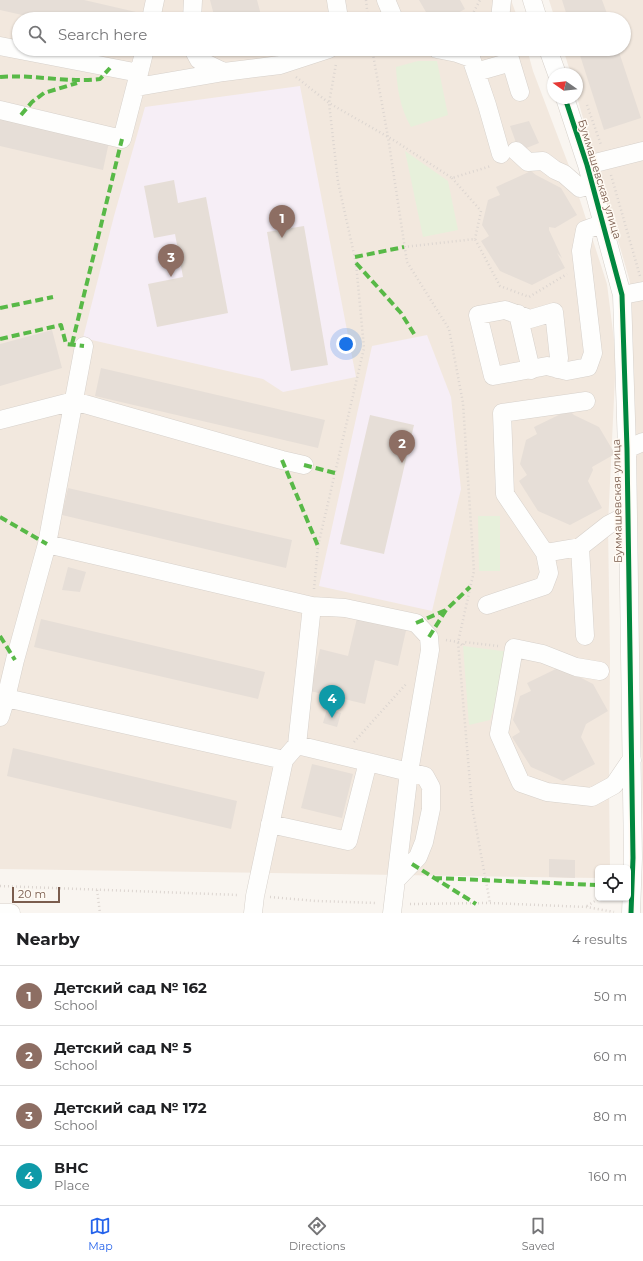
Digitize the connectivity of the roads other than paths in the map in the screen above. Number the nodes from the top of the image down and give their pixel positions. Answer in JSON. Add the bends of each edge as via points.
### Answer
{"nodes":[{"id":1,"x":155,"y":0,"type":"edge"},
{"id":2,"x":193,"y":0,"type":"edge"},
{"id":3,"x":336,"y":0,"type":"edge"},
{"id":4,"x":386,"y":0,"type":"edge"},
{"id":5,"x":502,"y":0,"type":"edge"},
{"id":6,"x":532,"y":0,"type":"edge"},
{"id":7,"x":152,"y":12,"type":"edge"},
{"id":8,"x":192,"y":12,"type":"edge"},
{"id":9,"x":338,"y":12,"type":"edge"},
{"id":10,"x":391,"y":12,"type":"edge"},
{"id":11,"x":501,"y":12,"type":"edge"},
{"id":12,"x":536,"y":12,"type":"edge"},
{"id":13,"x":0,"y":46,"type":"edge"},
{"id":14,"x":12,"y":49,"type":"edge"},
{"id":15,"x":41,"y":56,"type":"edge"},
{"id":16,"x":143,"y":56,"type":"edge"},
{"id":17,"x":197,"y":56,"type":"edge"},
{"id":18,"x":320,"y":56,"type":"edge"},
{"id":19,"x":465,"y":56,"type":"edge"},
{"id":20,"x":507,"y":56,"type":"edge"},
{"id":21,"x":509,"y":56,"type":"edge"},
{"id":22,"x":551,"y":56,"type":"edge"},
{"id":23,"x":555,"y":68,"type":"edge"},
{"id":24,"x":224,"y":72,"type":"junction"},
{"id":25,"x":476,"y":72,"type":"junction"},
{"id":26,"x":138,"y":80,"type":"junction"},
{"id":27,"x":520,"y":92,"type":"dead end"},
{"id":28,"x":567,"y":104,"type":"edge"},
{"id":29,"x":0,"y":110,"type":"edge"},
{"id":30,"x":643,"y":151,"type":"edge"},
{"id":31,"x":587,"y":165,"type":"junction"},
{"id":32,"x":592,"y":185,"type":"junction"},
{"id":33,"x":604,"y":223,"type":"junction"},
{"id":34,"x":642,"y":285,"type":"edge"},
{"id":35,"x":622,"y":295,"type":"junction"},
{"id":36,"x":518,"y":314,"type":"junction"},
{"id":37,"x":84,"y":346,"type":"dead end"},
{"id":38,"x":557,"y":369,"type":"junction"},
{"id":39,"x":531,"y":370,"type":"junction"},
{"id":40,"x":74,"y":401,"type":"junction"},
{"id":41,"x":586,"y":401,"type":"dead end"},
{"id":42,"x":0,"y":420,"type":"edge"},
{"id":43,"x":643,"y":442,"type":"edge"},
{"id":44,"x":626,"y":449,"type":"junction"},
{"id":45,"x":304,"y":465,"type":"dead end"},
{"id":46,"x":627,"y":515,"type":"junction"},
{"id":47,"x":47,"y":544,"type":"junction"},
{"id":48,"x":580,"y":547,"type":"junction"},
{"id":49,"x":545,"y":553,"type":"junction"},
{"id":50,"x":487,"y":605,"type":"dead end"},
{"id":51,"x":312,"y":606,"type":"junction"},
{"id":52,"x":585,"y":636,"type":"dead end"},
{"id":53,"x":600,"y":671,"type":"dead end"},
{"id":54,"x":6,"y":698,"type":"junction"},
{"id":55,"x":0,"y":717,"type":"edge"},
{"id":56,"x":297,"y":745,"type":"junction"},
{"id":57,"x":637,"y":759,"type":"edge"},
{"id":58,"x":284,"y":760,"type":"junction"},
{"id":59,"x":368,"y":762,"type":"junction"},
{"id":60,"x":408,"y":772,"type":"junction"},
{"id":61,"x":270,"y":824,"type":"junction"},
{"id":62,"x":397,"y":879,"type":"junction"},
{"id":63,"x":254,"y":904,"type":"edge"},
{"id":64,"x":393,"y":908,"type":"edge"},
{"id":65,"x":0,"y":913,"type":"edge"},
{"id":66,"x":11,"y":913,"type":"edge"},
{"id":67,"x":632,"y":913,"type":"edge"}],
"edges":[{"from":1,"to":7,"type":"street"},
{"from":2,"to":8,"type":"street"},
{"from":3,"to":9,"type":"street"},
{"from":4,"to":10,"type":"street"},
{"from":5,"to":11,"type":"street"},
{"from":6,"to":12,"type":"street"},
{"from":13,"to":14,"type":"street"},
{"from":15,"to":26,"type":"street"},
{"from":16,"to":26,"type":"street"},
{"from":17,"to":24,"type":"street","via":[[199,60]]},
{"from":18,"to":24,"type":"street","via":[[280,65]]},
{"from":19,"to":25,"type":"street","via":[[471,58]]},
{"from":20,"to":25,"type":"street"},
{"from":21,"to":27,"type":"street"},
{"from":22,"to":23,"type":"street"},
{"from":24,"to":26,"type":"street"},
{"from":25,"to":32,"type":"street","via":[[504,156],[528,162],[543,161],[580,188]]},
{"from":26,"to":29,"type":"street","via":[[122,139]]},
{"from":28,"to":31,"type":"street","name":"Буммашевская улица"},
{"from":30,"to":31,"type":"street"},
{"from":31,"to":32,"type":"street","name":"Буммашевская улица"},
{"from":32,"to":33,"type":"street","name":"Буммашевская улица"},
{"from":33,"to":35,"type":"street","name":"Буммашевская улица"},
{"from":33,"to":38,"type":"street","via":[[585,230],[581,251],[593,353],[588,367],[567,371]]},
{"from":34,"to":35,"type":"street"},
{"from":35,"to":44,"type":"street","name":"Буммашевская улица"},
{"from":36,"to":38,"type":"street","via":[[530,319],[554,312],[559,358]]},
{"from":36,"to":39,"type":"street"},
{"from":36,"to":39,"type":"street","via":[[505,310],[478,315],[493,376]]},
{"from":37,"to":40,"type":"street"},
{"from":38,"to":39,"type":"street","via":[[547,366]]},
{"from":40,"to":42,"type":"street"},
{"from":40,"to":45,"type":"street"},
{"from":40,"to":47,"type":"street"},
{"from":41,"to":49,"type":"street","via":[[502,413],[505,494]]},
{"from":43,"to":44,"type":"street"},
{"from":44,"to":46,"type":"street","name":"Буммашевская улица"},
{"from":46,"to":48,"type":"street","via":[[608,525]]},
{"from":46,"to":57,"type":"street","name":"Буммашевская улица"},
{"from":47,"to":51,"type":"street"},
{"from":47,"to":54,"type":"street"},
{"from":48,"to":49,"type":"street"},
{"from":48,"to":52,"type":"street"},
{"from":49,"to":50,"type":"street","via":[[549,573],[544,586]]},
{"from":51,"to":56,"type":"street"},
{"from":51,"to":60,"type":"street","via":[[344,608],[416,622],[429,637],[430,650]]},
{"from":53,"to":57,"type":"street","via":[[576,667],[542,654],[514,648],[499,734],[521,783],[547,792],[592,797],[614,786]]},
{"from":54,"to":55,"type":"street"},
{"from":54,"to":58,"type":"street"},
{"from":56,"to":58,"type":"street"},
{"from":56,"to":59,"type":"street"},
{"from":57,"to":67,"type":"street","name":"Буммашевская улица"},
{"from":58,"to":61,"type":"street"},
{"from":59,"to":60,"type":"street"},
{"from":59,"to":61,"type":"street","via":[[348,840]]},
{"from":60,"to":62,"type":"street"},
{"from":60,"to":62,"type":"street","via":[[426,776],[431,787],[430,809],[424,842],[418,857]]},
{"from":61,"to":63,"type":"street"},
{"from":62,"to":64,"type":"street"},
{"from":65,"to":66,"type":"street"}]}
